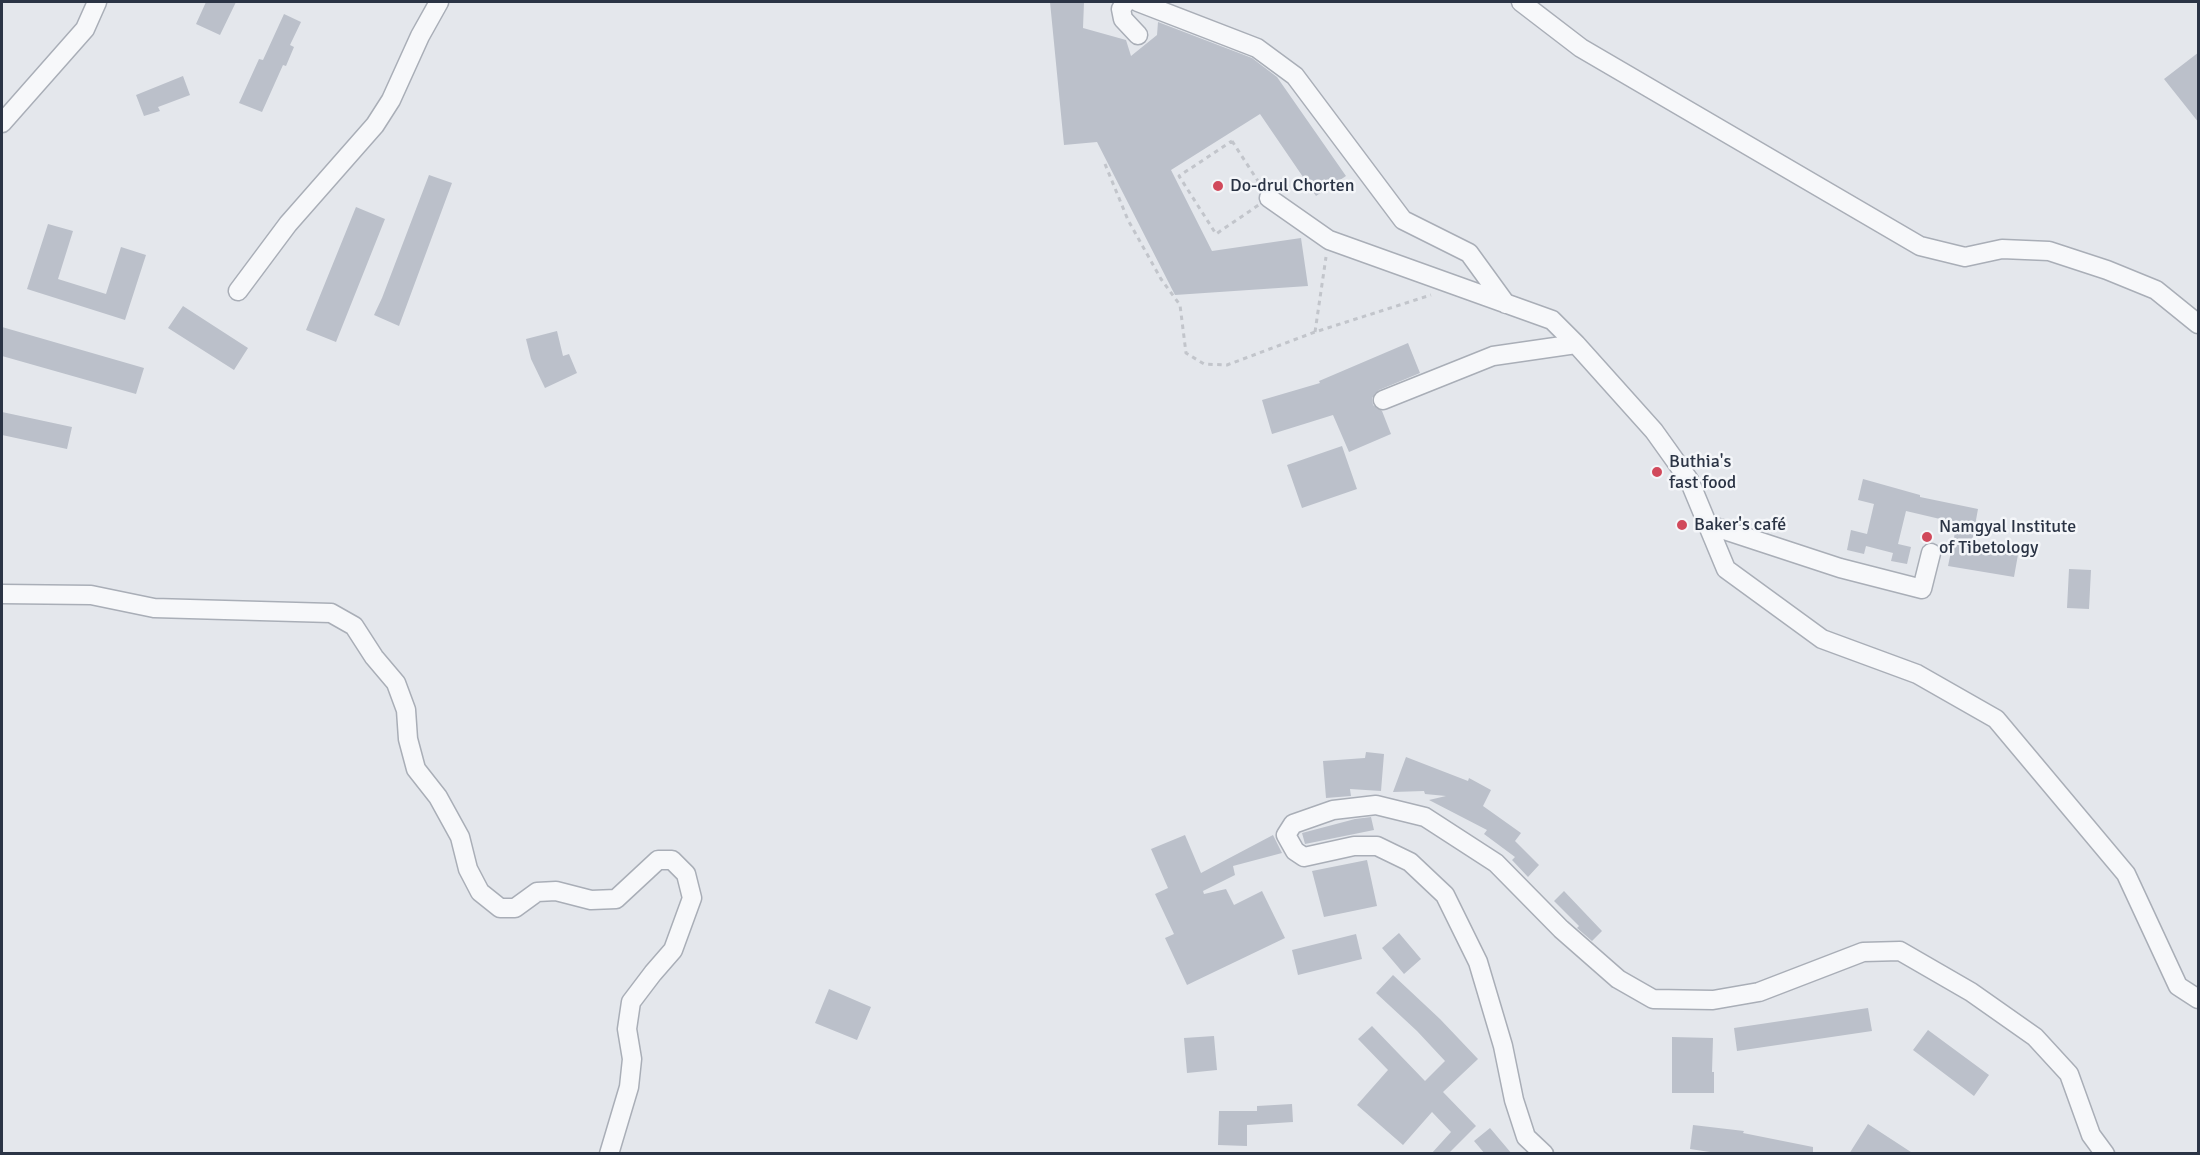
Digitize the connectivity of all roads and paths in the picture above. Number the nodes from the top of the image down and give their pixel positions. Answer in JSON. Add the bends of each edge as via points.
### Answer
{"nodes":[{"id":1,"x":97,"y":2,"type":"edge"},
{"id":2,"x":439,"y":2,"type":"edge"},
{"id":3,"x":1126,"y":2,"type":"edge"},
{"id":4,"x":1138,"y":2,"type":"edge"},
{"id":5,"x":1521,"y":2,"type":"edge"},
{"id":6,"x":1138,"y":34,"type":"dead end"},
{"id":7,"x":2,"y":123,"type":"edge"},
{"id":8,"x":1105,"y":164,"type":"dead end"},
{"id":9,"x":1269,"y":198,"type":"junction"},
{"id":10,"x":1329,"y":240,"type":"junction"},
{"id":11,"x":1458,"y":287,"type":"junction"},
{"id":12,"x":238,"y":291,"type":"dead end"},
{"id":13,"x":1506,"y":304,"type":"junction"},
{"id":14,"x":2199,"y":324,"type":"edge"},
{"id":15,"x":1315,"y":332,"type":"junction"},
{"id":16,"x":1576,"y":344,"type":"junction"},
{"id":17,"x":1383,"y":400,"type":"dead end"},
{"id":18,"x":1706,"y":524,"type":"junction"},
{"id":19,"x":1931,"y":553,"type":"dead end"},
{"id":20,"x":2,"y":594,"type":"edge"},
{"id":21,"x":2199,"y":999,"type":"edge"},
{"id":22,"x":609,"y":1154,"type":"edge"},
{"id":23,"x":1544,"y":1154,"type":"edge"},
{"id":24,"x":2105,"y":1154,"type":"edge"}],
"edges":[{"from":1,"to":7,"type":"street","via":[[85,29]]},
{"from":2,"to":12,"type":"street","via":[[375,125],[288,224]]},
{"from":3,"to":6,"type":"street","via":[[1121,9],[1123,19]]},
{"from":4,"to":13,"type":"street","via":[[1257,48],[1295,76],[1403,220],[1469,253]]},
{"from":5,"to":14,"type":"street","via":[[1581,48],[1920,246],[1965,257],[2002,249],[2049,251],[2156,290]]},
{"from":8,"to":15,"type":"path","via":[[1128,220],[1180,305],[1186,353],[1204,364],[1227,365]]},
{"from":9,"to":9,"type":"path","via":[[1232,141],[1179,176],[1216,234]]},
{"from":9,"to":10,"type":"street"},
{"from":10,"to":11,"type":"street"},
{"from":10,"to":15,"type":"path"},
{"from":11,"to":13,"type":"street"},
{"from":11,"to":15,"type":"path"},
{"from":13,"to":16,"type":"street","via":[[1552,320]]},
{"from":16,"to":17,"type":"street","via":[[1493,356]]},
{"from":16,"to":18,"type":"street","via":[[1654,431],[1689,480]]},
{"from":18,"to":19,"type":"street","via":[[1840,568],[1922,588]]},
{"from":18,"to":21,"type":"street","via":[[1726,569],[1822,639],[1917,674],[1996,719],[2126,874],[2178,986]]},
{"from":20,"to":22,"type":"street","via":[[92,595],[154,608],[331,613],[354,626],[396,682],[406,710],[416,769],[438,797],[460,837],[468,870],[480,892],[500,908],[515,908],[537,892],[556,891],[591,900],[616,899],[658,860],[672,860],[686,874],[692,898],[673,950],[631,1002],[627,1029],[632,1059],[629,1087]]},
{"from":23,"to":24,"type":"street","via":[[1526,1137],[1478,962],[1444,895],[1410,862],[1377,846],[1354,846],[1304,858],[1286,835],[1293,824],[1333,810],[1376,805],[1425,817],[1496,863],[1618,980],[1653,999],[1713,1000],[1759,992],[1863,952],[1900,951],[1971,992],[2035,1037],[2069,1074],[2091,1135]]}]}
